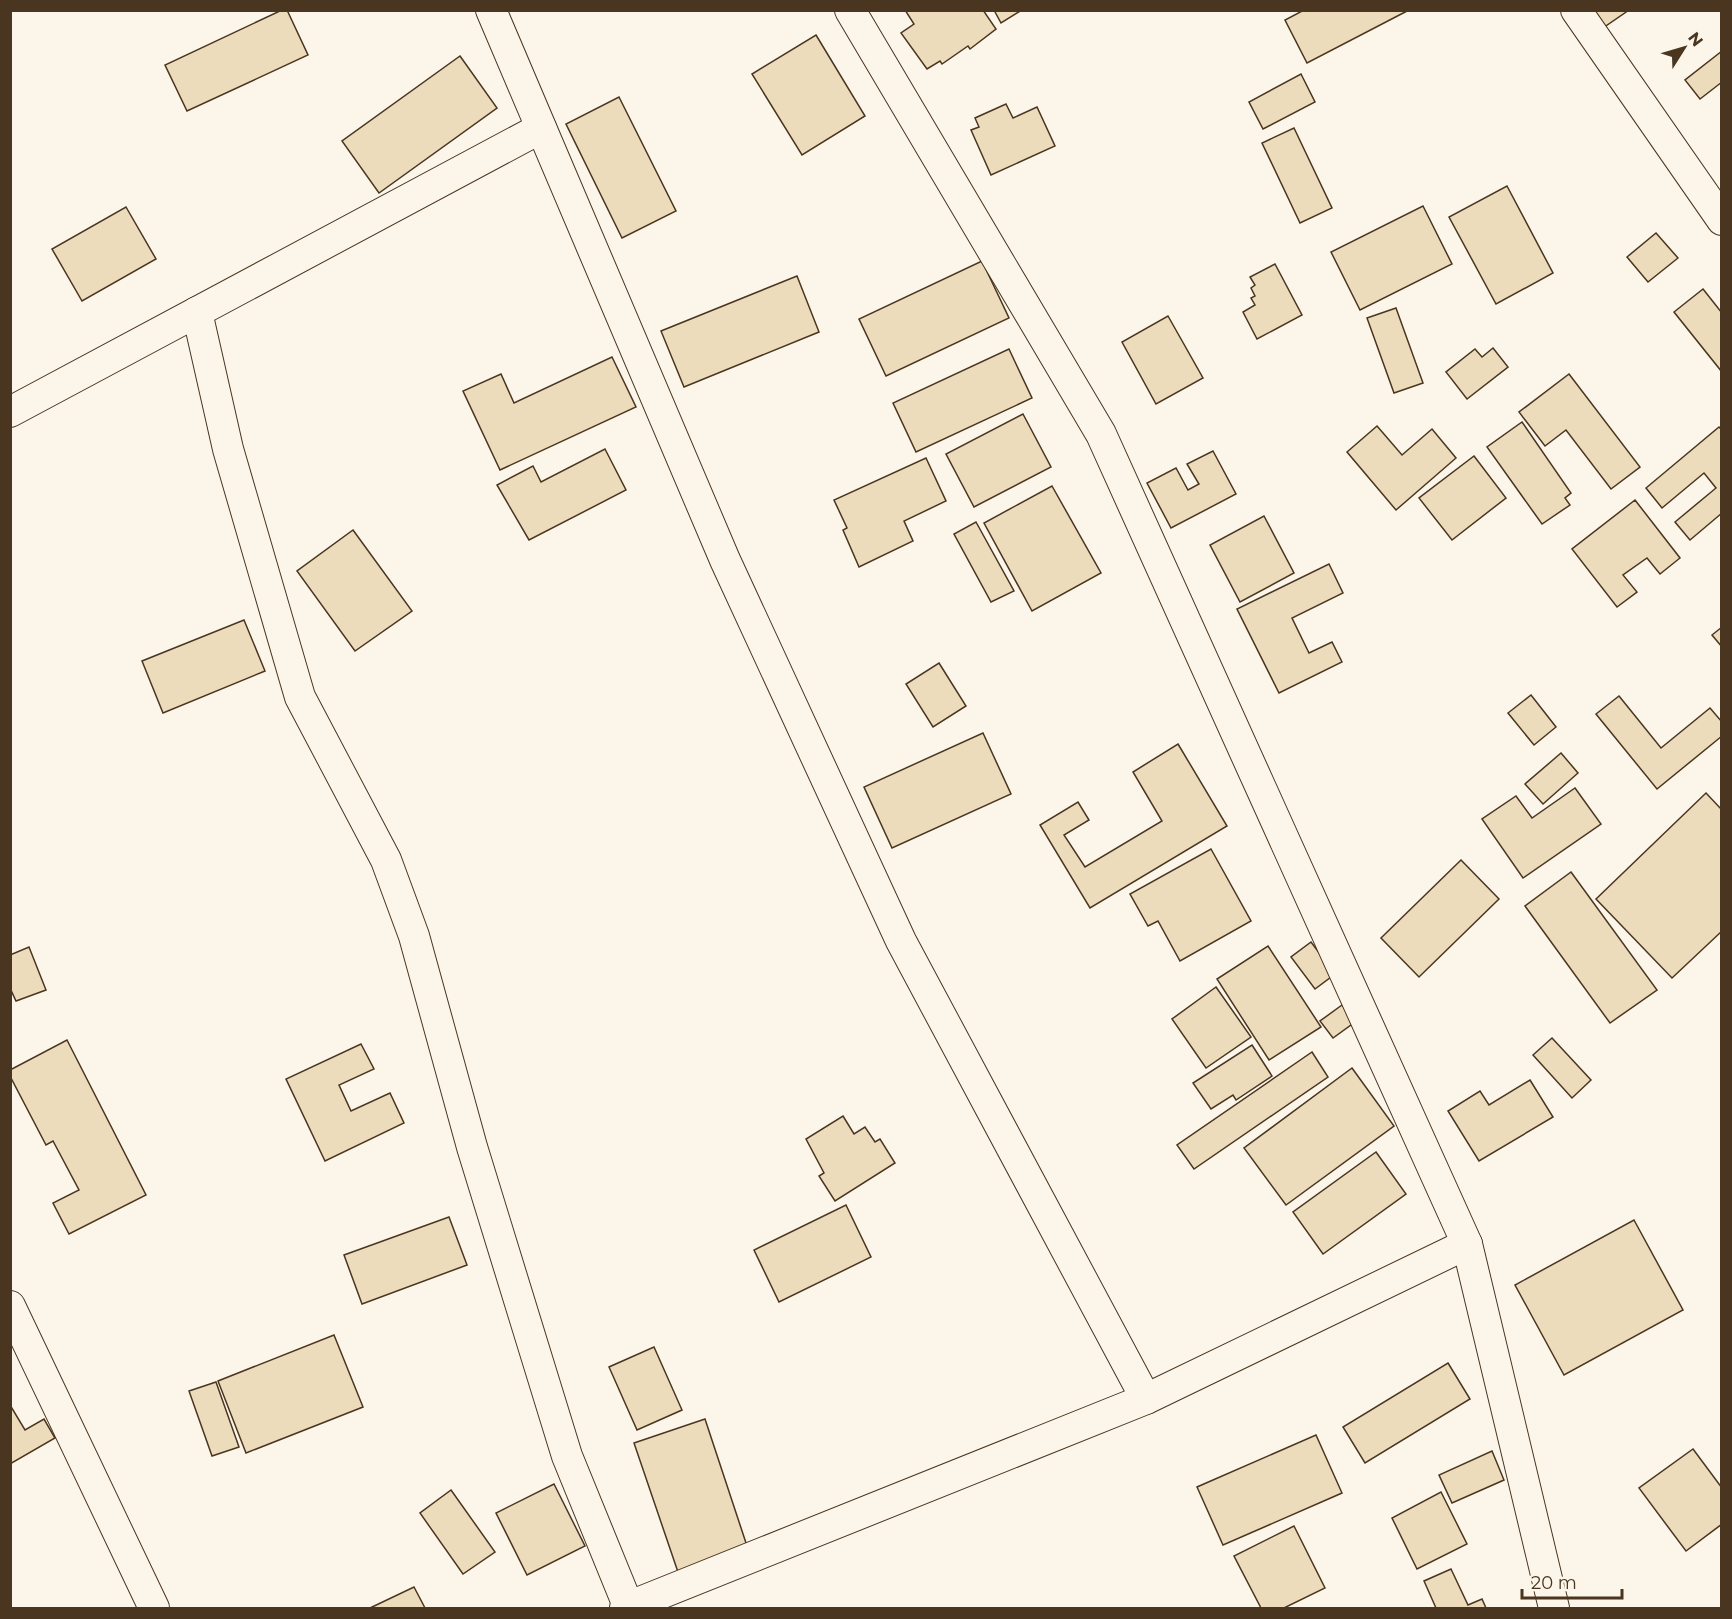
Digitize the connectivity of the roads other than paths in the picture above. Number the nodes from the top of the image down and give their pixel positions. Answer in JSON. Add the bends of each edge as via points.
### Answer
{"nodes":[{"id":1,"x":491,"y":10,"type":"edge"},
{"id":2,"x":850,"y":10,"type":"edge"},
{"id":3,"x":1576,"y":10,"type":"edge"},
{"id":4,"x":542,"y":128,"type":"junction"},
{"id":5,"x":1722,"y":220,"type":"edge"},
{"id":6,"x":197,"y":312,"type":"junction"},
{"id":7,"x":10,"y":412,"type":"edge"},
{"id":8,"x":1467,"y":1244,"type":"junction"},
{"id":9,"x":10,"y":1306,"type":"edge"},
{"id":10,"x":1146,"y":1399,"type":"junction"},
{"id":11,"x":154,"y":1608,"type":"edge"},
{"id":12,"x":627,"y":1608,"type":"edge"},
{"id":13,"x":1554,"y":1608,"type":"edge"}],
"edges":[{"from":1,"to":4,"type":"street"},
{"from":2,"to":8,"type":"street","via":[[1101,434]]},
{"from":3,"to":5,"type":"street"},
{"from":4,"to":6,"type":"street"},
{"from":4,"to":10,"type":"street","via":[[725,560],[901,940]]},
{"from":6,"to":7,"type":"street"},
{"from":6,"to":12,"type":"street","via":[[228,450],[300,697],[387,860],[567,1456]]},
{"from":8,"to":10,"type":"street"},
{"from":8,"to":13,"type":"street"},
{"from":9,"to":11,"type":"street"},
{"from":10,"to":12,"type":"street"}]}
